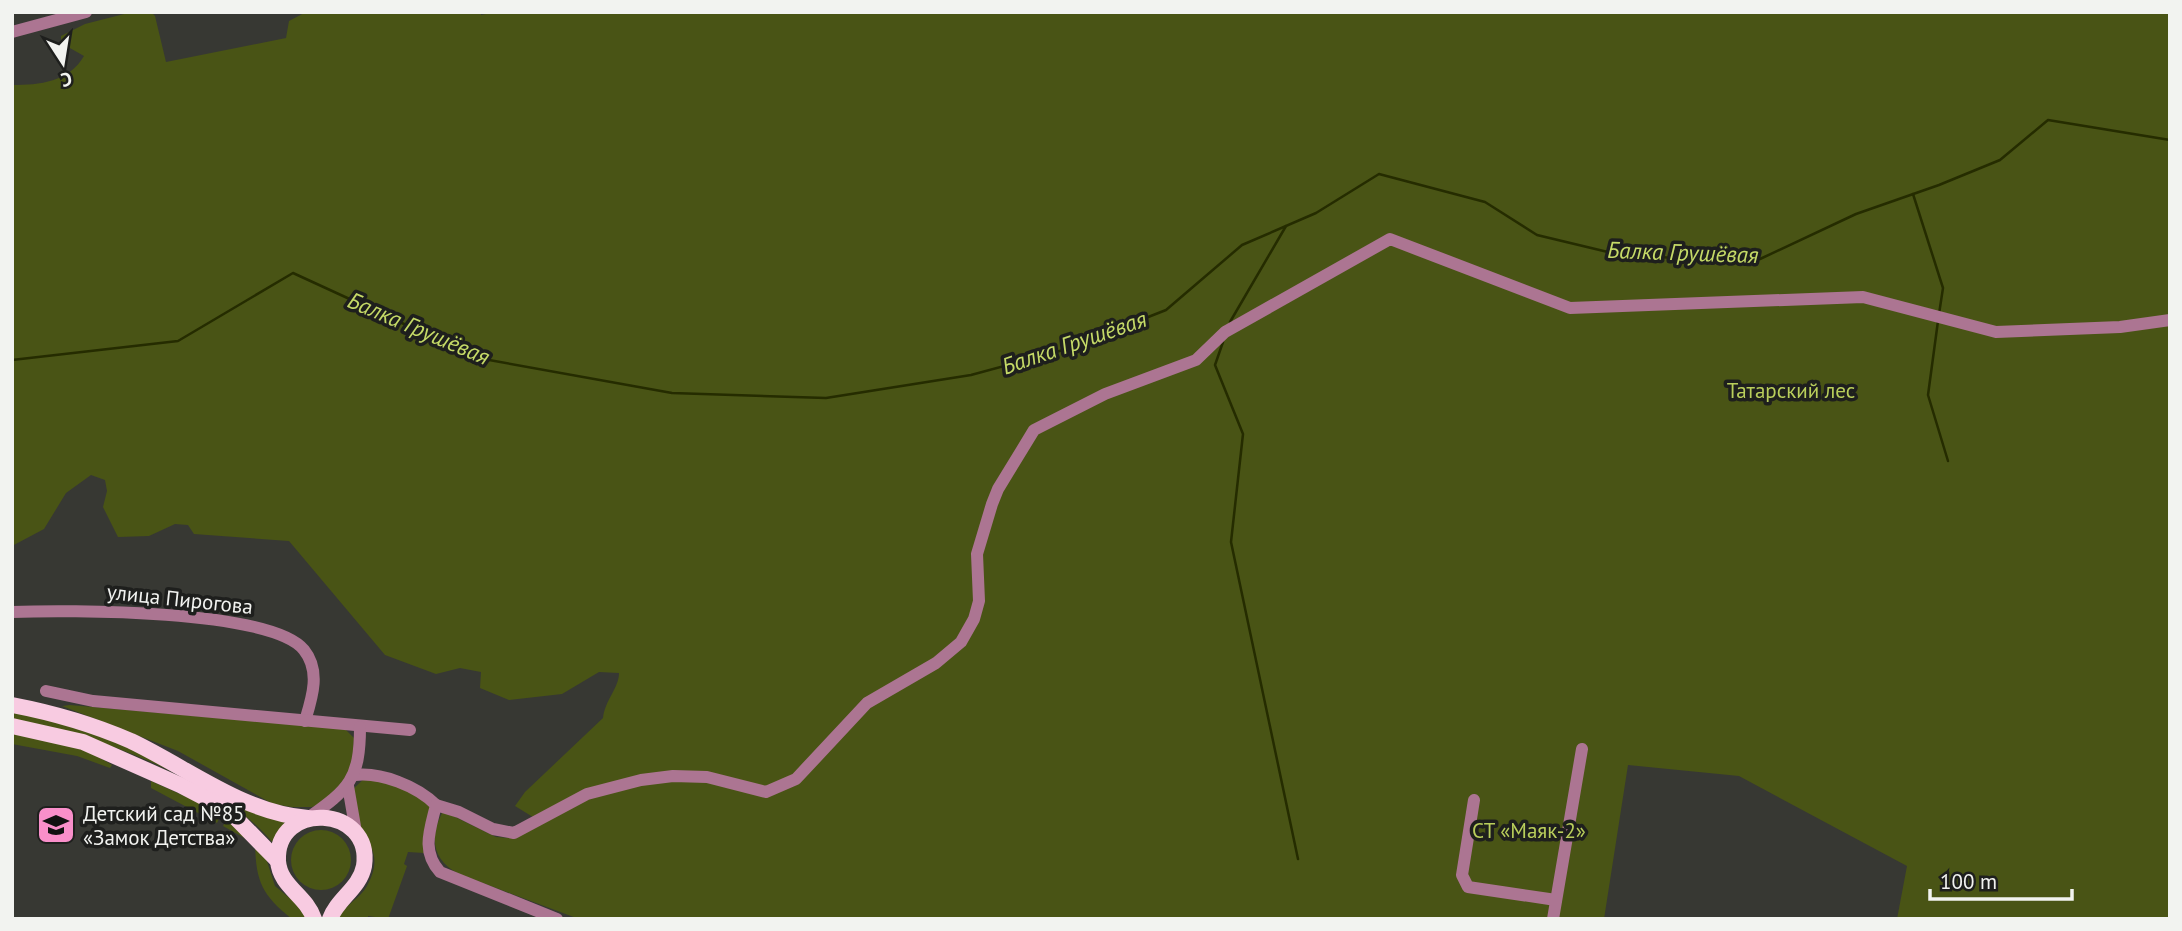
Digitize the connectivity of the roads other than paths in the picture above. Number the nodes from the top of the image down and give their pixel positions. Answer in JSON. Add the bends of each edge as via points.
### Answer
{"nodes":[{"id":1,"x":86,"y":12,"type":"edge"},
{"id":2,"x":12,"y":32,"type":"edge"},
{"id":3,"x":2170,"y":320,"type":"edge"},
{"id":4,"x":12,"y":612,"type":"edge"},
{"id":5,"x":46,"y":691,"type":"dead end"},
{"id":6,"x":12,"y":705,"type":"edge"},
{"id":7,"x":305,"y":721,"type":"junction"},
{"id":8,"x":12,"y":726,"type":"edge"},
{"id":9,"x":360,"y":727,"type":"junction"},
{"id":10,"x":410,"y":730,"type":"dead end"},
{"id":11,"x":1582,"y":749,"type":"dead end"},
{"id":12,"x":352,"y":781,"type":"junction"},
{"id":13,"x":1474,"y":800,"type":"dead end"},
{"id":14,"x":436,"y":805,"type":"junction"},
{"id":15,"x":308,"y":818,"type":"junction"},
{"id":16,"x":356,"y":832,"type":"junction"},
{"id":17,"x":278,"y":861,"type":"junction"},
{"id":18,"x":351,"y":890,"type":"junction"},
{"id":19,"x":300,"y":896,"type":"junction"},
{"id":20,"x":1556,"y":900,"type":"junction"},
{"id":21,"x":314,"y":919,"type":"edge"},
{"id":22,"x":330,"y":919,"type":"edge"},
{"id":23,"x":557,"y":919,"type":"edge"},
{"id":24,"x":1553,"y":919,"type":"edge"}],
"edges":[{"from":1,"to":2,"type":"street"},
{"from":3,"to":14,"type":"street","via":[[2120,327],[1996,332],[1863,297],[1570,308],[1390,239],[1225,332],[1196,360],[1105,394],[1034,430],[995,497],[977,554],[979,601],[961,642],[936,663],[867,703],[796,779],[766,792],[708,777],[641,780],[587,794],[514,833]]},
{"from":4,"to":7,"type":"street","name":"улица Пирогова","via":[[150,613],[261,629],[292,640],[304,649],[314,667]]},
{"from":5,"to":7,"type":"street","via":[[93,701]]},
{"from":6,"to":15,"type":"main road","via":[[86,722],[263,811]]},
{"from":7,"to":9,"type":"street"},
{"from":8,"to":17,"type":"main road","via":[[83,742],[180,785],[228,810]]},
{"from":9,"to":10,"type":"street"},
{"from":9,"to":12,"type":"street","via":[[360,753]]},
{"from":11,"to":20,"type":"street"},
{"from":12,"to":14,"type":"street","via":[[366,774],[387,778]]},
{"from":12,"to":15,"type":"street"},
{"from":12,"to":16,"type":"street"},
{"from":13,"to":20,"type":"street","via":[[1462,875],[1468,887]]},
{"from":14,"to":23,"type":"street","via":[[427,851],[440,872]]},
{"from":15,"to":16,"type":"main road","via":[[337,818]]},
{"from":15,"to":17,"type":"main road","via":[[288,832]]},
{"from":16,"to":18,"type":"main road","via":[[365,856],[359,880]]},
{"from":17,"to":19,"type":"main road","via":[[285,881]]},
{"from":18,"to":19,"type":"main road","via":[[327,902]]},
{"from":18,"to":22,"type":"main road"},
{"from":19,"to":21,"type":"main road"},
{"from":20,"to":24,"type":"street"}]}
